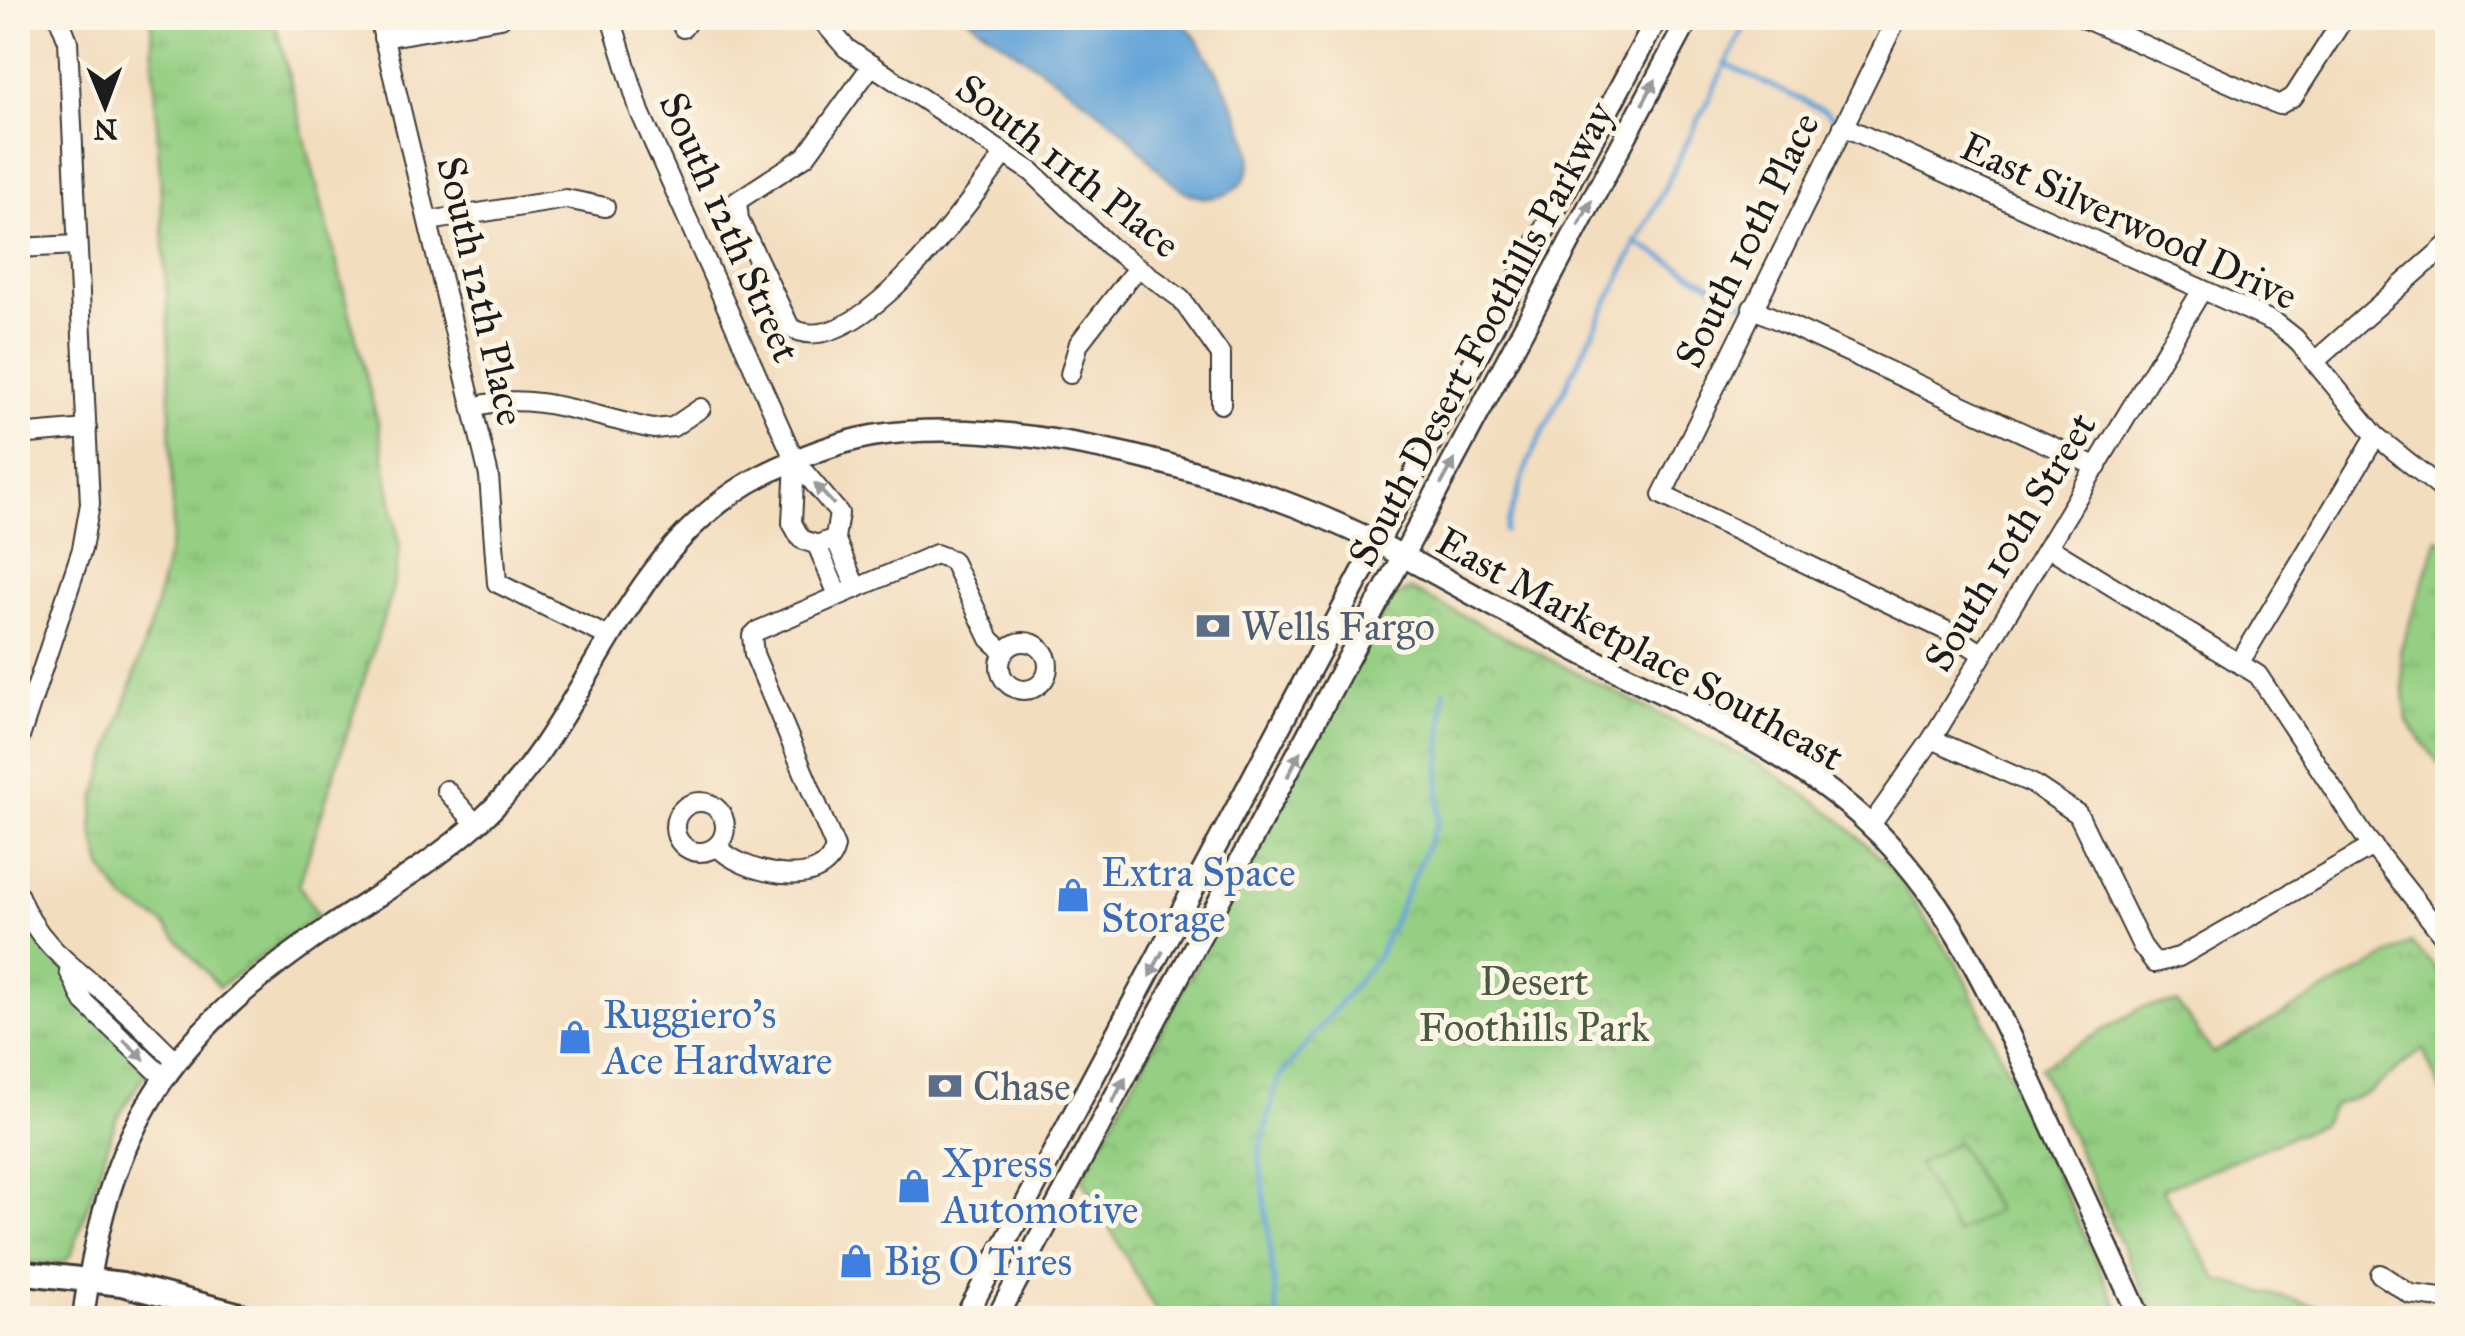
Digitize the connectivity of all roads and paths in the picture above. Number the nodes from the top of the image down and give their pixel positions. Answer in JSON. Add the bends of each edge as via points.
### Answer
{"nodes":[{"id":1,"x":60,"y":18,"type":"edge"},
{"id":2,"x":379,"y":18,"type":"edge"},
{"id":3,"x":501,"y":18,"type":"edge"},
{"id":4,"x":610,"y":18,"type":"edge"},
{"id":5,"x":820,"y":18,"type":"edge"},
{"id":6,"x":1658,"y":18,"type":"edge"},
{"id":7,"x":1689,"y":18,"type":"edge"},
{"id":8,"x":1897,"y":18,"type":"edge"},
{"id":9,"x":2083,"y":18,"type":"edge"},
{"id":10,"x":2344,"y":18,"type":"edge"},
{"id":11,"x":384,"y":38,"type":"junction"},
{"id":12,"x":872,"y":65,"type":"junction"},
{"id":13,"x":1843,"y":126,"type":"junction"},
{"id":14,"x":1004,"y":155,"type":"junction"},
{"id":15,"x":605,"y":207,"type":"dead end"},
{"id":16,"x":429,"y":221,"type":"junction"},
{"id":17,"x":2448,"y":244,"type":"edge"},
{"id":18,"x":77,"y":245,"type":"junction"},
{"id":19,"x":18,"y":248,"type":"edge"},
{"id":20,"x":1138,"y":267,"type":"junction"},
{"id":21,"x":2202,"y":290,"type":"junction"},
{"id":22,"x":1752,"y":308,"type":"junction"},
{"id":23,"x":2314,"y":362,"type":"junction"},
{"id":24,"x":1070,"y":374,"type":"dead end"},
{"id":25,"x":1221,"y":404,"type":"dead end"},
{"id":26,"x":474,"y":407,"type":"junction"},
{"id":27,"x":701,"y":408,"type":"dead end"},
{"id":28,"x":87,"y":429,"type":"junction"},
{"id":29,"x":18,"y":435,"type":"edge"},
{"id":30,"x":2376,"y":436,"type":"junction"},
{"id":31,"x":795,"y":461,"type":"junction"},
{"id":32,"x":2097,"y":468,"type":"junction"},
{"id":33,"x":2448,"y":494,"type":"edge"},
{"id":34,"x":826,"y":542,"type":"junction"},
{"id":35,"x":1376,"y":543,"type":"junction"},
{"id":36,"x":2048,"y":547,"type":"junction"},
{"id":37,"x":1401,"y":557,"type":"junction"},
{"id":38,"x":847,"y":591,"type":"junction"},
{"id":39,"x":609,"y":637,"type":"junction"},
{"id":40,"x":1004,"y":652,"type":"dead end"},
{"id":41,"x":1982,"y":654,"type":"junction"},
{"id":42,"x":2240,"y":662,"type":"junction"},
{"id":43,"x":27,"y":685,"type":"edge"},
{"id":44,"x":1932,"y":740,"type":"junction"},
{"id":45,"x":18,"y":743,"type":"edge"},
{"id":46,"x":446,"y":790,"type":"dead end"},
{"id":47,"x":476,"y":824,"type":"junction"},
{"id":48,"x":1870,"y":825,"type":"junction"},
{"id":49,"x":717,"y":846,"type":"dead end"},
{"id":50,"x":2373,"y":846,"type":"junction"},
{"id":51,"x":18,"y":894,"type":"edge"},
{"id":52,"x":2448,"y":942,"type":"edge"},
{"id":53,"x":170,"y":1069,"type":"junction"},
{"id":54,"x":18,"y":1272,"type":"edge"},
{"id":55,"x":2380,"y":1274,"type":"dead end"},
{"id":56,"x":88,"y":1280,"type":"junction"},
{"id":57,"x":2448,"y":1299,"type":"edge"},
{"id":58,"x":83,"y":1318,"type":"edge"},
{"id":59,"x":252,"y":1318,"type":"edge"},
{"id":60,"x":966,"y":1318,"type":"edge"},
{"id":61,"x":997,"y":1318,"type":"edge"},
{"id":62,"x":2140,"y":1318,"type":"edge"}],
"edges":[{"from":1,"to":18,"type":"street","via":[[68,41]]},
{"from":2,"to":11,"type":"street","name":"South 12th Place"},
{"from":3,"to":11,"type":"street"},
{"from":4,"to":31,"type":"street","name":"South 12th Street","via":[[640,112]]},
{"from":5,"to":12,"type":"street","name":"South 11th Place"},
{"from":6,"to":35,"type":"street","name":"South Desert Foothills Parkway"},
{"from":37,"to":7,"type":"street","name":"South Desert Foothills Parkway","one_way":true},
{"from":8,"to":13,"type":"street","name":"South 10th Place"},
{"from":9,"to":10,"type":"street","via":[[2279,106],[2294,96]]},
{"from":11,"to":16,"type":"street","name":"South 12th Place"},
{"from":12,"to":14,"type":"street","name":"South 11th Place"},
{"from":12,"to":14,"type":"street","via":[[806,156],[737,202],[739,220],[790,327],[803,335],[835,326],[902,282]]},
{"from":13,"to":21,"type":"street","name":"East Silverwood Drive"},
{"from":13,"to":22,"type":"street","name":"South 10th Place"},
{"from":14,"to":20,"type":"street","name":"South 11th Place"},
{"from":15,"to":16,"type":"street","via":[[566,199]]},
{"from":16,"to":26,"type":"street","name":"South 12th Place"},
{"from":17,"to":23,"type":"street"},
{"from":18,"to":19,"type":"street"},
{"from":18,"to":28,"type":"street"},
{"from":20,"to":24,"type":"street","via":[[1080,342]]},
{"from":20,"to":25,"type":"street","name":"South 11th Place","via":[[1181,299],[1221,355]]},
{"from":21,"to":23,"type":"street","name":"East Silverwood Drive","via":[[2276,323]]},
{"from":21,"to":32,"type":"street","name":"South 10th Street"},
{"from":22,"to":32,"type":"street"},
{"from":22,"to":41,"type":"street","name":"South 10th Place","via":[[1662,494]]},
{"from":23,"to":30,"type":"street","name":"East Silverwood Drive"},
{"from":26,"to":27,"type":"street","via":[[532,400],[654,428],[673,427]]},
{"from":26,"to":39,"type":"street","name":"South 12th Place","via":[[489,476],[497,583]]},
{"from":28,"to":29,"type":"street"},
{"from":28,"to":43,"type":"street","via":[[90,504],[82,549]]},
{"from":30,"to":33,"type":"street","name":"East Silverwood Drive"},
{"from":30,"to":42,"type":"street"},
{"from":34,"to":31,"type":"street","name":"South 12th Street","one_way":true,"via":[[839,514]]},
{"from":31,"to":34,"type":"street","name":"South 12th Street","via":[[792,523],[801,539]]},
{"from":31,"to":35,"type":"street","name":"East Marketplace Southeast","via":[[870,436],[966,431],[1092,449],[1218,480]]},
{"from":31,"to":39,"type":"street","via":[[730,494],[698,522],[655,567]]},
{"from":32,"to":36,"type":"street","name":"South 10th Street"},
{"from":34,"to":38,"type":"street","name":"South 12th Street"},
{"from":35,"to":37,"type":"street","name":"East Marketplace Southeast"},
{"from":35,"to":60,"type":"street","name":"South Desert Foothills Parkway","one_way":true},
{"from":36,"to":41,"type":"street","name":"South 10th Street"},
{"from":36,"to":42,"type":"street"},
{"from":37,"to":48,"type":"street","name":"East Marketplace Southeast","via":[[1758,746]]},
{"from":61,"to":37,"type":"street","name":"South Desert Foothills Parkway","one_way":true},
{"from":38,"to":40,"type":"street","via":[[945,555],[959,570],[990,639]]},
{"from":38,"to":49,"type":"street","via":[[752,636],[835,840],[834,856],[782,875],[728,858]]},
{"from":39,"to":47,"type":"street","via":[[520,775]]},
{"from":41,"to":44,"type":"street","name":"South 10th Street"},
{"from":42,"to":50,"type":"street","via":[[2258,674]]},
{"from":43,"to":45,"type":"street"},
{"from":44,"to":48,"type":"street","name":"South 10th Street"},
{"from":44,"to":50,"type":"street","via":[[2033,784],[2078,814],[2155,963],[2180,957]]},
{"from":46,"to":47,"type":"street"},
{"from":47,"to":53,"type":"street","via":[[262,974]]},
{"from":48,"to":62,"type":"street","name":"East Marketplace Southeast","via":[[1931,894],[1972,956]]},
{"from":50,"to":52,"type":"street"},
{"from":51,"to":53,"type":"street","via":[[84,1002]]},
{"from":53,"to":56,"type":"street","via":[[146,1100],[112,1174]]},
{"from":54,"to":56,"type":"main road"},
{"from":55,"to":57,"type":"street","via":[[2410,1294]]},
{"from":56,"to":58,"type":"street"},
{"from":56,"to":59,"type":"main road"}]}
